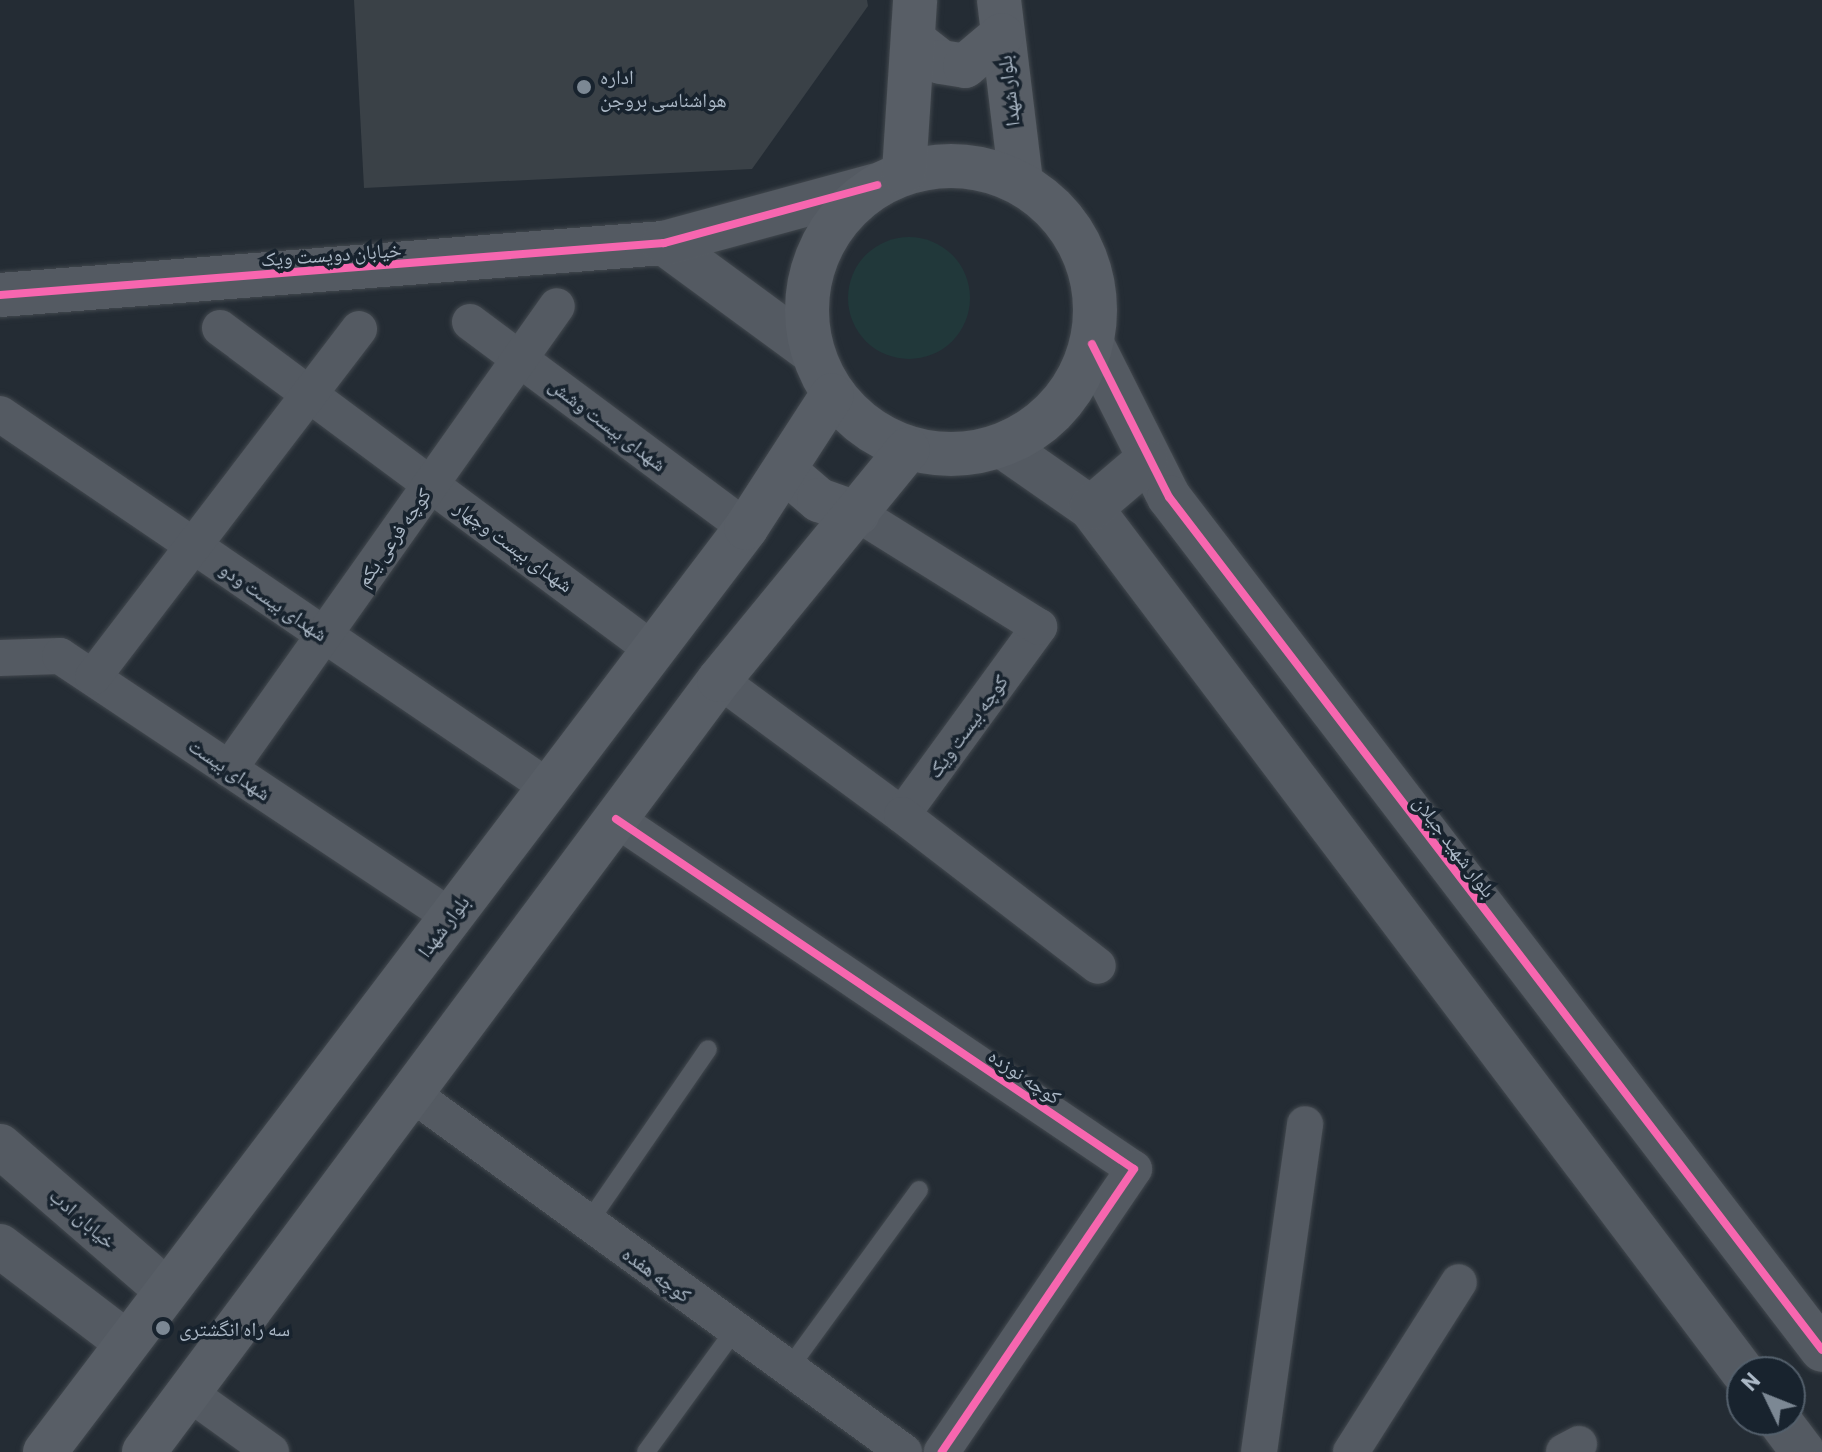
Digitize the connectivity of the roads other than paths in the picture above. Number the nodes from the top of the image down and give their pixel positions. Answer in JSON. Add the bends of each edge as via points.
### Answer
{"nodes":[{"id":1,"x":915,"y":0,"type":"edge"},
{"id":2,"x":1001,"y":17,"type":"edge"},
{"id":3,"x":918,"y":44,"type":"junction"},
{"id":4,"x":890,"y":178,"type":"junction"},
{"id":5,"x":1021,"y":182,"type":"junction"},
{"id":6,"x":664,"y":243,"type":"junction"},
{"id":7,"x":0,"y":295,"type":"edge"},
{"id":8,"x":557,"y":306,"type":"dead end"},
{"id":9,"x":470,"y":322,"type":"dead end"},
{"id":10,"x":220,"y":328,"type":"dead end"},
{"id":11,"x":359,"y":329,"type":"dead end"},
{"id":12,"x":1092,"y":344,"type":"junction"},
{"id":13,"x":811,"y":351,"type":"junction"},
{"id":14,"x":519,"y":357,"type":"junction"},
{"id":15,"x":305,"y":393,"type":"junction"},
{"id":16,"x":832,"y":395,"type":"junction"},
{"id":17,"x":0,"y":414,"type":"edge"},
{"id":18,"x":1002,"y":446,"type":"junction"},
{"id":19,"x":908,"y":449,"type":"junction"},
{"id":20,"x":1146,"y":461,"type":"junction"},
{"id":21,"x":785,"y":471,"type":"junction"},
{"id":22,"x":430,"y":484,"type":"junction"},
{"id":23,"x":1091,"y":508,"type":"junction"},
{"id":24,"x":858,"y":514,"type":"junction"},
{"id":25,"x":746,"y":528,"type":"junction"},
{"id":26,"x":193,"y":546,"type":"junction"},
{"id":27,"x":324,"y":635,"type":"junction"},
{"id":28,"x":653,"y":650,"type":"junction"},
{"id":29,"x":0,"y":658,"type":"edge"},
{"id":30,"x":93,"y":677,"type":"junction"},
{"id":31,"x":719,"y":680,"type":"junction"},
{"id":32,"x":229,"y":769,"type":"junction"},
{"id":33,"x":548,"y":787,"type":"junction"},
{"id":34,"x":902,"y":815,"type":"junction"},
{"id":35,"x":616,"y":819,"type":"junction"},
{"id":36,"x":450,"y":916,"type":"junction"},
{"id":37,"x":1098,"y":966,"type":"dead end"},
{"id":38,"x":708,"y":1049,"type":"dead end"},
{"id":39,"x":411,"y":1093,"type":"junction"},
{"id":40,"x":1305,"y":1124,"type":"dead end"},
{"id":41,"x":0,"y":1146,"type":"edge"},
{"id":42,"x":919,"y":1190,"type":"dead end"},
{"id":43,"x":588,"y":1223,"type":"junction"},
{"id":44,"x":0,"y":1246,"type":"edge"},
{"id":45,"x":1459,"y":1282,"type":"dead end"},
{"id":46,"x":166,"y":1290,"type":"junction"},
{"id":47,"x":734,"y":1331,"type":"junction"},
{"id":48,"x":126,"y":1342,"type":"junction"},
{"id":49,"x":1822,"y":1350,"type":"edge"},
{"id":50,"x":1731,"y":1356,"type":"edge"},
{"id":51,"x":787,"y":1371,"type":"junction"},
{"id":52,"x":189,"y":1393,"type":"junction"},
{"id":53,"x":45,"y":1452,"type":"edge"},
{"id":54,"x":144,"y":1452,"type":"edge"},
{"id":55,"x":271,"y":1452,"type":"edge"},
{"id":56,"x":646,"y":1452,"type":"edge"},
{"id":57,"x":904,"y":1452,"type":"edge"},
{"id":58,"x":942,"y":1452,"type":"edge"},
{"id":59,"x":1259,"y":1452,"type":"edge"},
{"id":60,"x":1351,"y":1452,"type":"edge"}],
"edges":[{"from":1,"to":3,"type":"main road"},
{"from":2,"to":3,"type":"main road","via":[[965,66],[941,62]]},
{"from":2,"to":5,"type":"main road","name":"بلوار شهدا"},
{"from":3,"to":4,"type":"main road"},
{"from":4,"to":5,"type":"main road","via":[[978,167]]},
{"from":4,"to":6,"type":"street","name":"خیابان دویست ویک"},
{"from":4,"to":13,"type":"main road","via":[[840,215],[815,257],[805,304]]},
{"from":5,"to":12,"type":"main road","via":[[1058,211],[1085,251],[1096,298]]},
{"from":6,"to":7,"type":"street","name":"خیابان دویست ویک"},
{"from":6,"to":13,"type":"street"},
{"from":8,"to":14,"type":"street","name":"کوچه فرعی یکم"},
{"from":9,"to":14,"type":"street","name":"شهدای بیست وشش"},
{"from":10,"to":15,"type":"street","name":"شهدای بیست وچهار"},
{"from":11,"to":15,"type":"street"},
{"from":12,"to":18,"type":"main road","via":[[1073,387],[1043,422]]},
{"from":12,"to":20,"type":"street","name":"بلوار شهید جیلان"},
{"from":13,"to":16,"type":"main road"},
{"from":14,"to":22,"type":"street","name":"کوچه فرعی یکم"},
{"from":14,"to":25,"type":"street","name":"شهدای بیست وشش"},
{"from":15,"to":22,"type":"street","name":"شهدای بیست وچهار"},
{"from":15,"to":26,"type":"street"},
{"from":16,"to":19,"type":"main road","via":[[865,428]]},
{"from":16,"to":21,"type":"main road","name":"بلوار شهدا"},
{"from":17,"to":26,"type":"street","name":"شهدای بیست ودو"},
{"from":18,"to":19,"type":"main road","via":[[955,455]]},
{"from":18,"to":23,"type":"street"},
{"from":19,"to":24,"type":"main road"},
{"from":20,"to":23,"type":"street"},
{"from":20,"to":49,"type":"street","name":"بلوار شهید جیلان"},
{"from":21,"to":24,"type":"main road","via":[[819,500]]},
{"from":21,"to":25,"type":"main road","name":"بلوار شهدا"},
{"from":22,"to":27,"type":"street","name":"کوچه فرعی یکم"},
{"from":22,"to":28,"type":"street","name":"شهدای بیست وچهار"},
{"from":23,"to":50,"type":"street"},
{"from":24,"to":31,"type":"main road"},
{"from":24,"to":34,"type":"street","name":"کوچه بیست ویک","via":[[1039,627]]},
{"from":25,"to":28,"type":"main road","name":"بلوار شهدا"},
{"from":26,"to":27,"type":"street","name":"شهدای بیست ودو"},
{"from":26,"to":30,"type":"street"},
{"from":27,"to":32,"type":"street","name":"کوچه فرعی یکم"},
{"from":27,"to":33,"type":"street","name":"شهدای بیست ودو"},
{"from":28,"to":33,"type":"main road","name":"بلوار شهدا"},
{"from":29,"to":30,"type":"street","name":"شهدای بیست","via":[[60,656]]},
{"from":30,"to":32,"type":"street","name":"شهدای بیست"},
{"from":31,"to":34,"type":"street"},
{"from":31,"to":35,"type":"main road"},
{"from":32,"to":36,"type":"street","name":"شهدای بیست"},
{"from":33,"to":36,"type":"main road","name":"بلوار شهدا"},
{"from":34,"to":37,"type":"street"},
{"from":35,"to":39,"type":"main road"},
{"from":35,"to":58,"type":"street","name":"کوچه نوزده","via":[[1134,1169]]},
{"from":36,"to":46,"type":"main road","name":"بلوار شهدا"},
{"from":38,"to":43,"type":"lane"},
{"from":39,"to":43,"type":"street","name":"کوچه هفده"},
{"from":39,"to":52,"type":"main road"},
{"from":40,"to":59,"type":"street"},
{"from":41,"to":46,"type":"street","name":"خیابان ادب"},
{"from":42,"to":51,"type":"lane"},
{"from":43,"to":47,"type":"street","name":"کوچه هفده"},
{"from":44,"to":48,"type":"street"},
{"from":45,"to":60,"type":"street"},
{"from":46,"to":48,"type":"main road","name":"بلوار شهدا"},
{"from":47,"to":51,"type":"street","name":"کوچه هفده"},
{"from":47,"to":56,"type":"lane"},
{"from":48,"to":53,"type":"main road","name":"بلوار شهدا"},
{"from":51,"to":57,"type":"street","name":"کوچه هفده"},
{"from":52,"to":54,"type":"main road"},
{"from":52,"to":55,"type":"street"}]}
